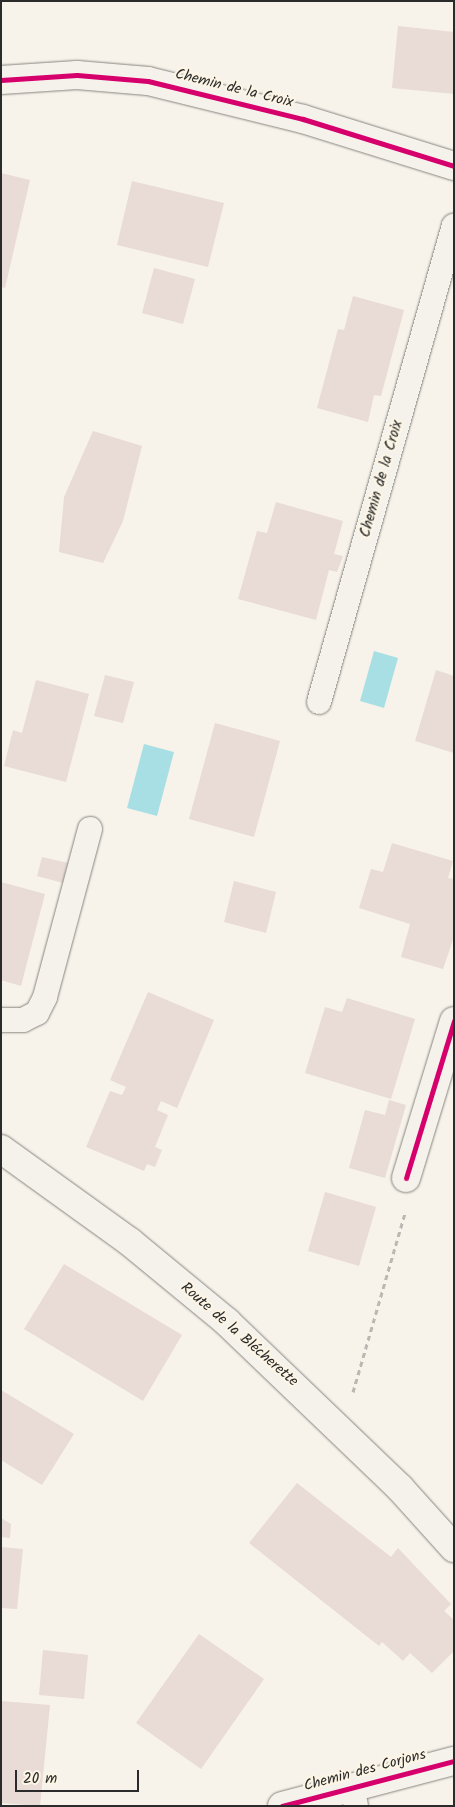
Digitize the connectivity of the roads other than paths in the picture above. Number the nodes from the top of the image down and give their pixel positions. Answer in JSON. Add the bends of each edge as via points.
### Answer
{"nodes":[{"id":1,"x":1,"y":80,"type":"edge"},
{"id":2,"x":454,"y":166,"type":"edge"},
{"id":3,"x":454,"y":226,"type":"edge"},
{"id":4,"x":319,"y":702,"type":"dead end"},
{"id":5,"x":90,"y":829,"type":"dead end"},
{"id":6,"x":1,"y":1020,"type":"edge"},
{"id":7,"x":454,"y":1020,"type":"edge"},
{"id":8,"x":1,"y":1149,"type":"edge"},
{"id":9,"x":406,"y":1178,"type":"road end"},
{"id":10,"x":454,"y":1548,"type":"edge"},
{"id":11,"x":454,"y":1761,"type":"edge"},
{"id":12,"x":354,"y":1797,"type":"edge"},
{"id":13,"x":282,"y":1806,"type":"edge"}],
"edges":[{"from":1,"to":2,"type":"street","name":"Chemin de la Croix","via":[[77,74],[148,80],[303,118]]},
{"from":3,"to":4,"type":"lane","name":"Chemin de la Croix"},
{"from":5,"to":6,"type":"lane","via":[[38,1013],[23,1020]]},
{"from":7,"to":9,"type":"street"},
{"from":8,"to":10,"type":"street","name":"Route de la Blécherette","via":[[130,1242],[227,1322],[387,1475]]},
{"from":11,"to":12,"type":"street","name":"Chemin des Corjons"},
{"from":12,"to":13,"type":"street","name":"Chemin des Corjons"}]}
